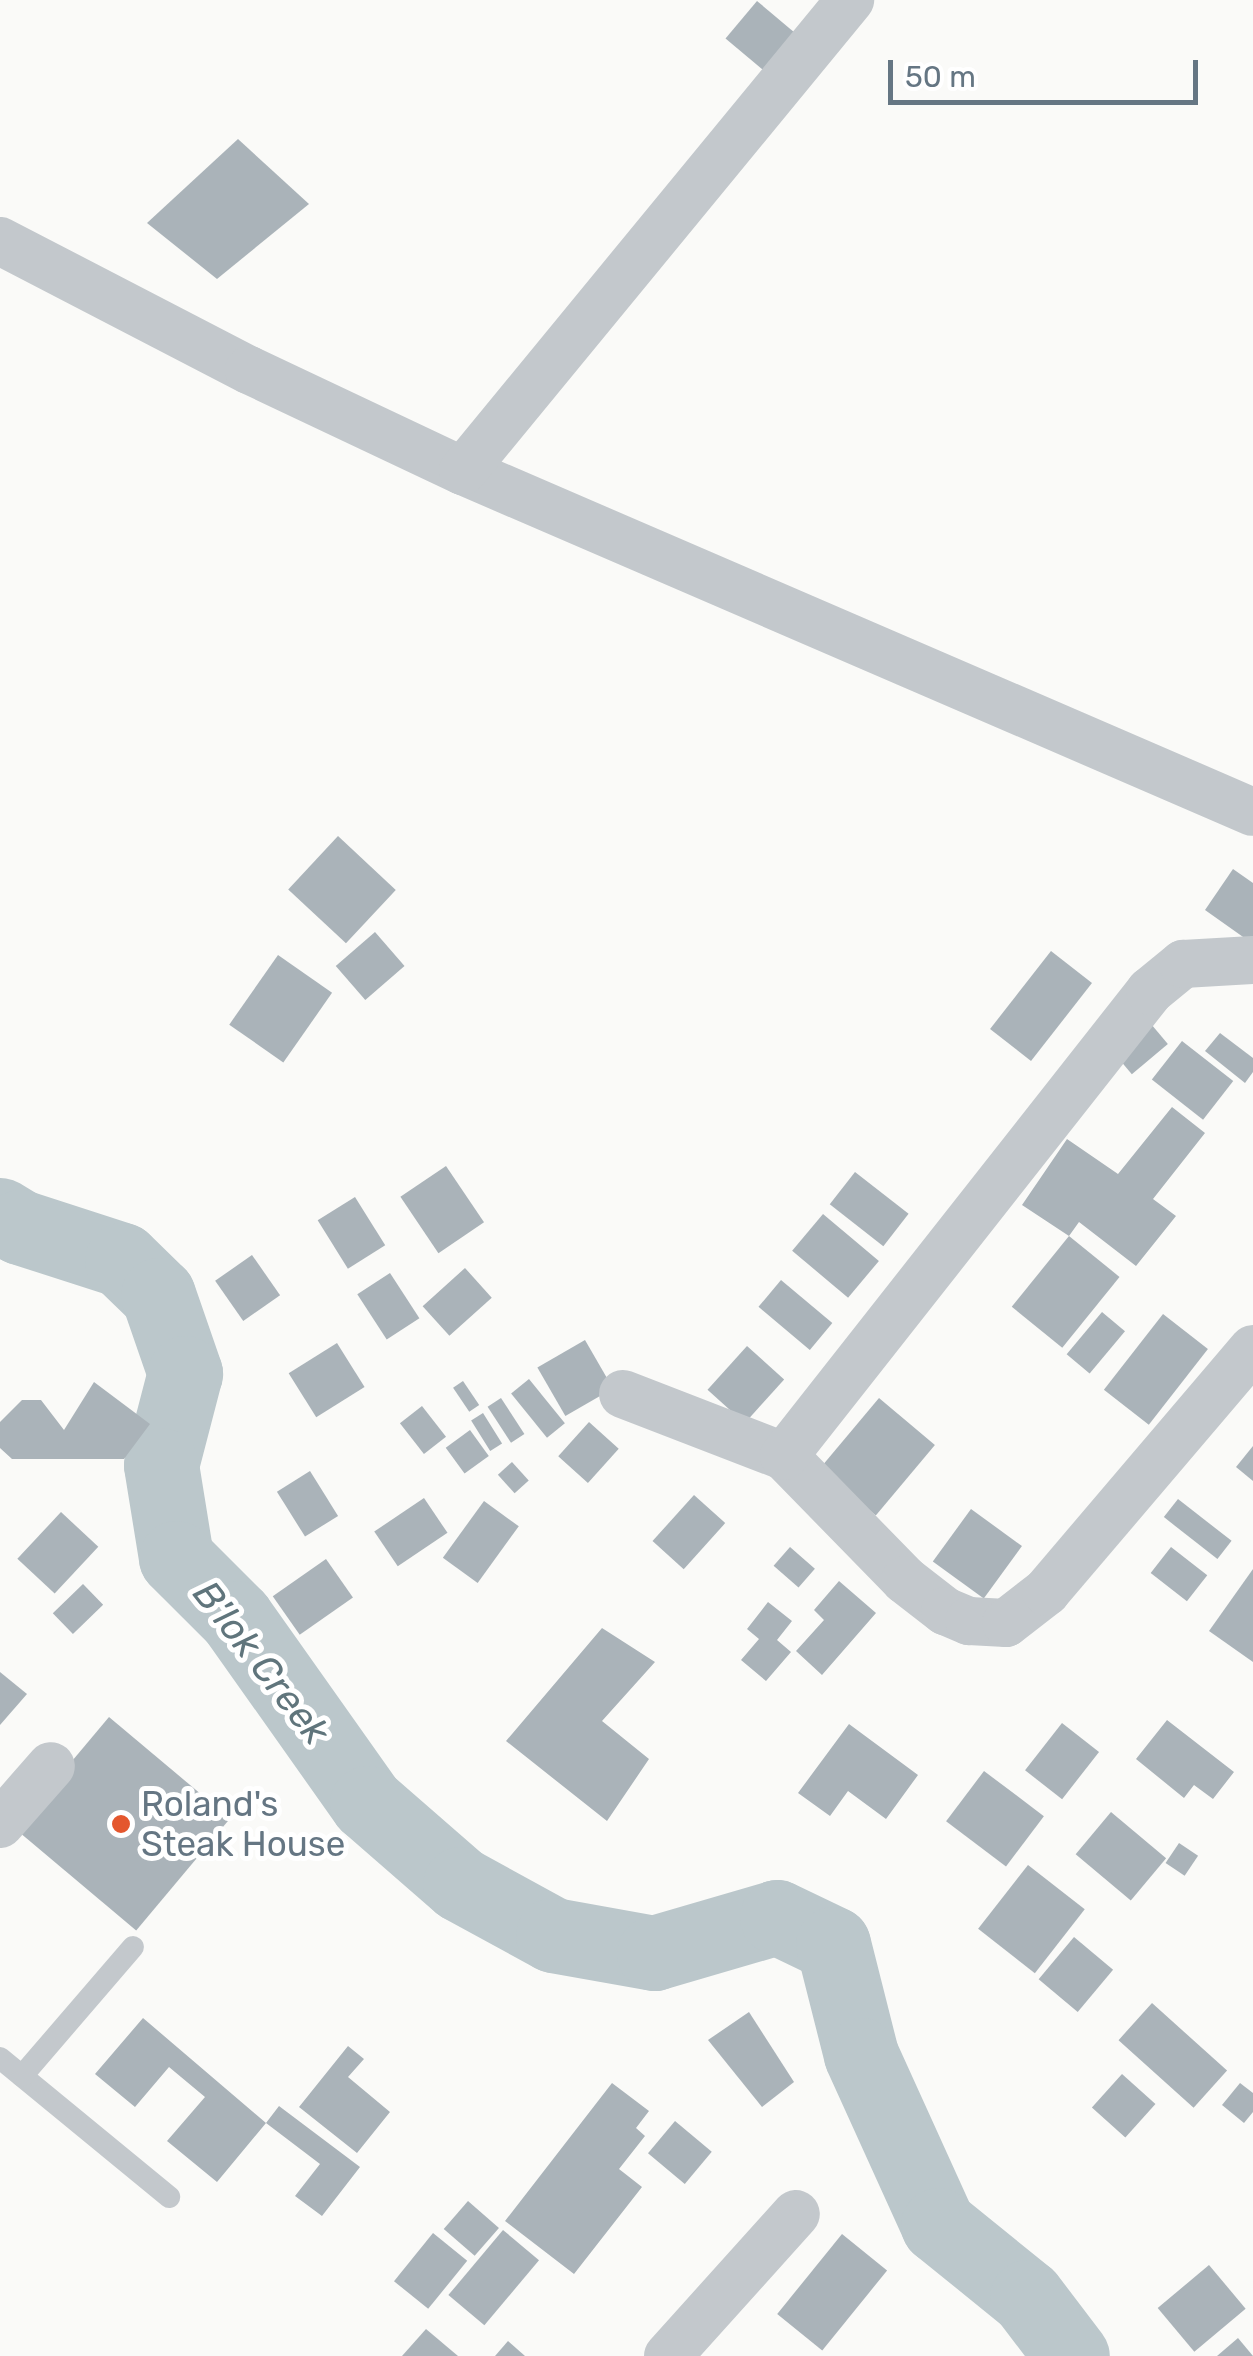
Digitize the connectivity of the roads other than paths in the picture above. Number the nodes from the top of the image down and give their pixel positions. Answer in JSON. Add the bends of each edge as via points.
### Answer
{"nodes":[{"id":1,"x":850,"y":0,"type":"edge"},
{"id":2,"x":0,"y":241,"type":"edge"},
{"id":3,"x":463,"y":471,"type":"junction"},
{"id":4,"x":1253,"y":812,"type":"edge"},
{"id":5,"x":1253,"y":960,"type":"edge"},
{"id":6,"x":1253,"y":1348,"type":"edge"},
{"id":7,"x":624,"y":1394,"type":"dead end"},
{"id":8,"x":784,"y":1456,"type":"junction"},
{"id":9,"x":50,"y":1766,"type":"dead end"},
{"id":10,"x":0,"y":1824,"type":"edge"},
{"id":11,"x":133,"y":1946,"type":"dead end"},
{"id":12,"x":0,"y":2058,"type":"edge"},
{"id":13,"x":22,"y":2076,"type":"junction"},
{"id":14,"x":169,"y":2197,"type":"dead end"},
{"id":15,"x":796,"y":2214,"type":"dead end"},
{"id":16,"x":668,"y":2356,"type":"edge"}],
"edges":[{"from":1,"to":3,"type":"street"},
{"from":2,"to":3,"type":"street"},
{"from":3,"to":4,"type":"street"},
{"from":5,"to":8,"type":"street","via":[[1183,964],[1150,991]]},
{"from":6,"to":8,"type":"street","via":[[1046,1592],[1006,1622],[969,1621],[946,1611],[905,1580]]},
{"from":7,"to":8,"type":"street"},
{"from":9,"to":10,"type":"street"},
{"from":11,"to":13,"type":"lane"},
{"from":12,"to":13,"type":"lane"},
{"from":13,"to":14,"type":"lane"},
{"from":15,"to":16,"type":"street"}]}
